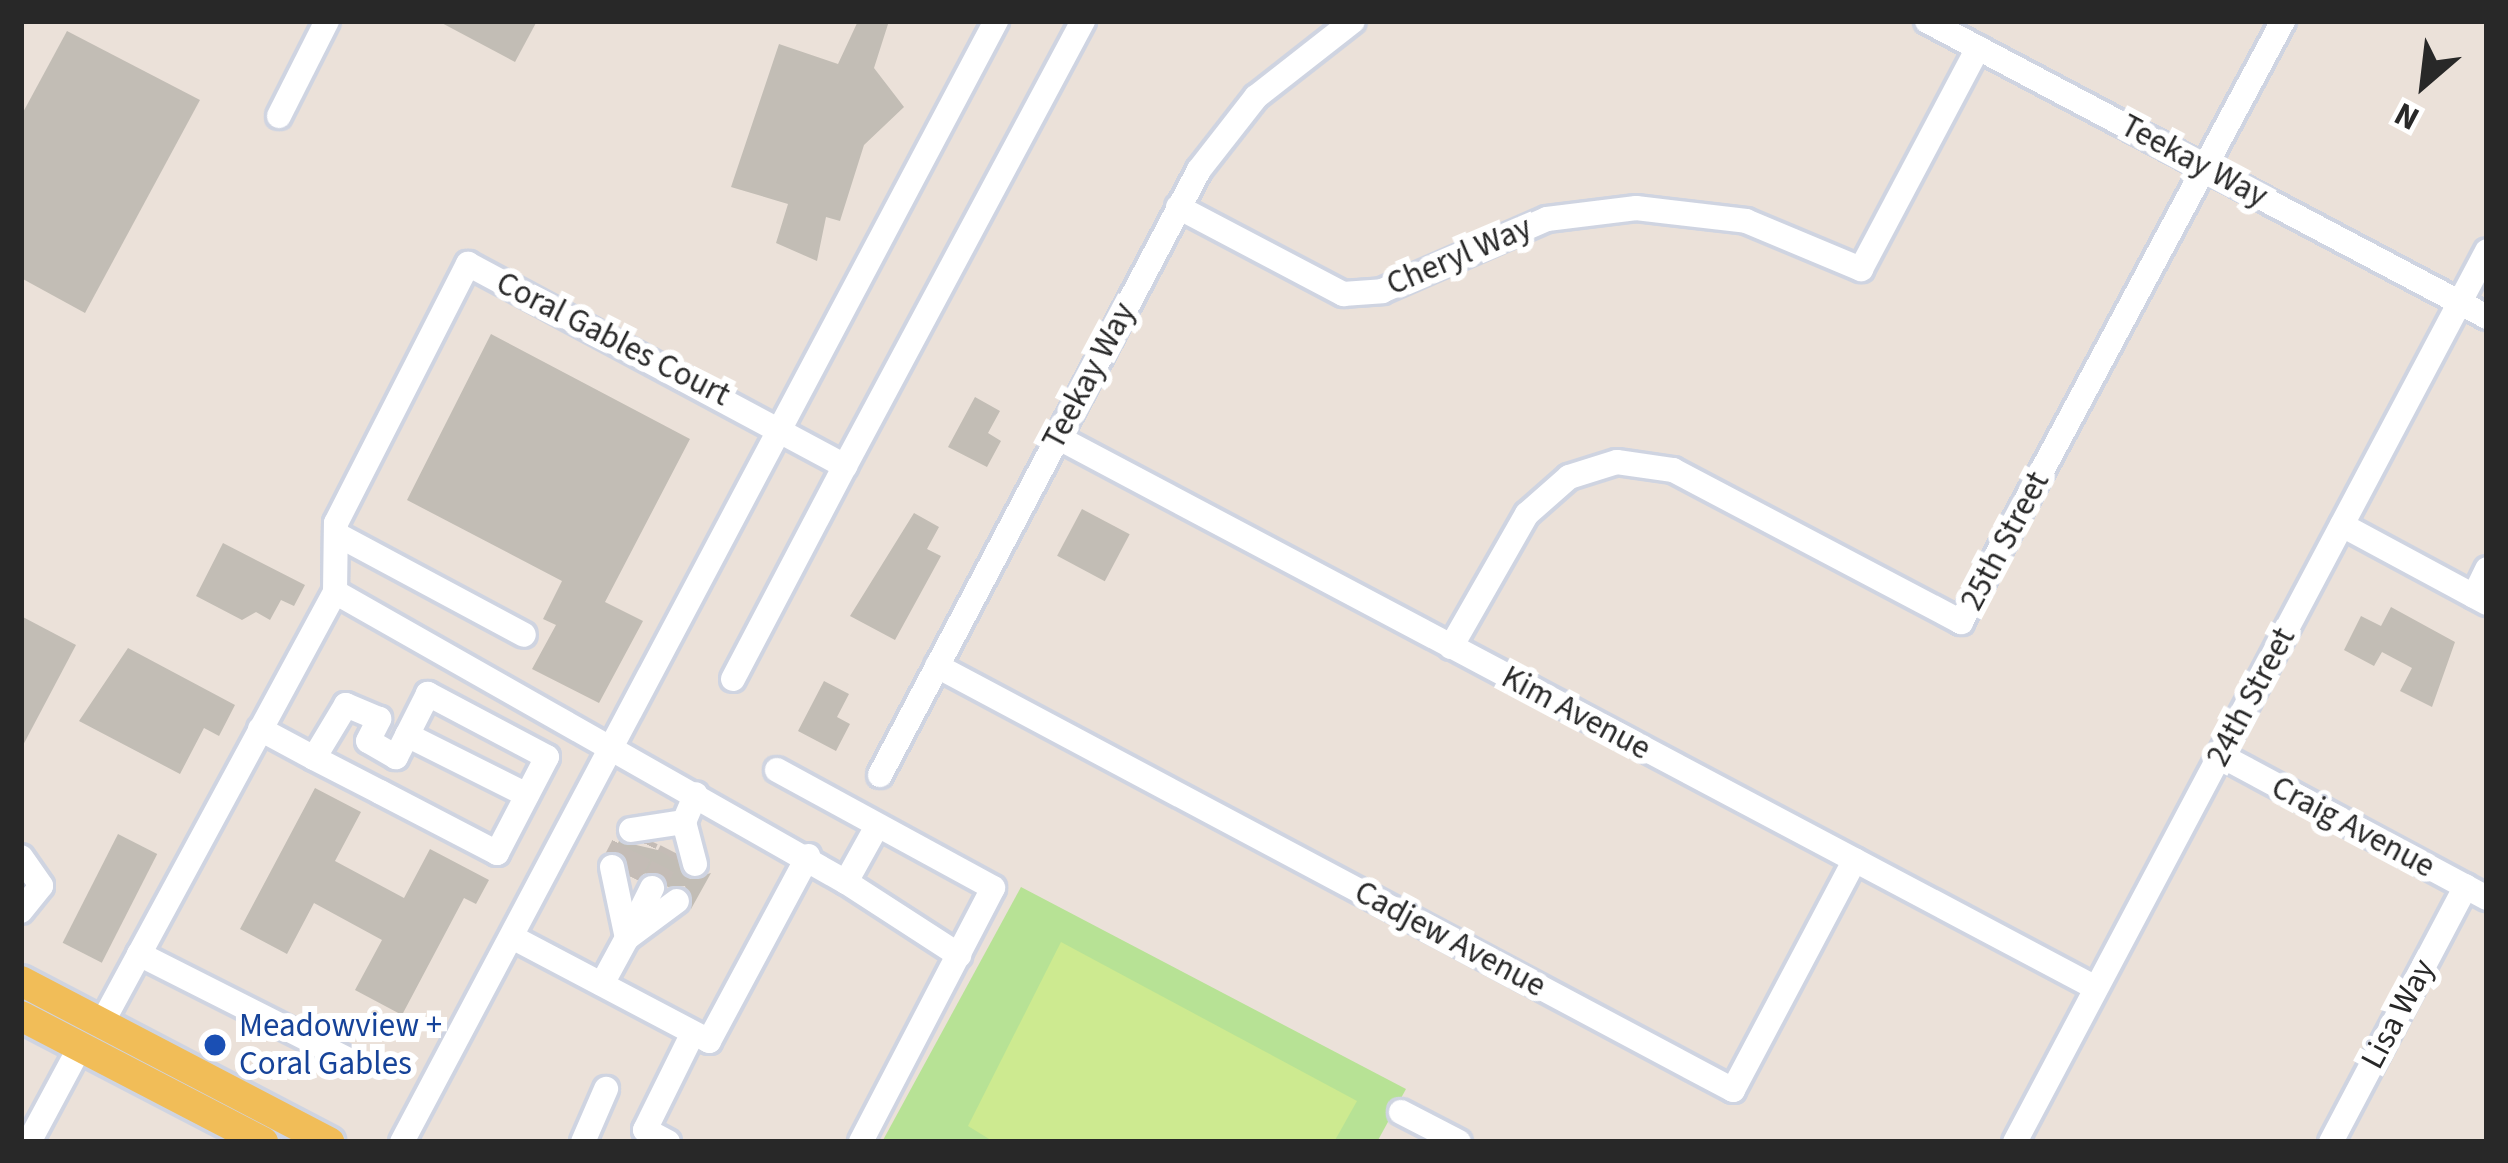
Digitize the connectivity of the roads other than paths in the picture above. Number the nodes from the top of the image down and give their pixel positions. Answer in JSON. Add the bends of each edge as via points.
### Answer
{"nodes":[{"id":1,"x":327,"y":21,"type":"edge"},
{"id":2,"x":996,"y":21,"type":"edge"},
{"id":3,"x":1083,"y":21,"type":"edge"},
{"id":4,"x":1354,"y":21,"type":"edge"},
{"id":5,"x":1927,"y":21,"type":"edge"},
{"id":6,"x":2283,"y":21,"type":"edge"},
{"id":7,"x":1978,"y":47,"type":"junction"},
{"id":8,"x":279,"y":116,"type":"dead end"},
{"id":9,"x":2205,"y":167,"type":"junction"},
{"id":10,"x":1178,"y":207,"type":"junction"},
{"id":11,"x":2487,"y":251,"type":"edge"},
{"id":12,"x":2461,"y":302,"type":"junction"},
{"id":13,"x":2487,"y":317,"type":"edge"},
{"id":14,"x":780,"y":426,"type":"junction"},
{"id":15,"x":1057,"y":437,"type":"junction"},
{"id":16,"x":845,"y":466,"type":"junction"},
{"id":17,"x":2342,"y":525,"type":"junction"},
{"id":18,"x":336,"y":534,"type":"junction"},
{"id":19,"x":2487,"y":569,"type":"edge"},
{"id":20,"x":335,"y":592,"type":"junction"},
{"id":21,"x":2480,"y":599,"type":"edge"},
{"id":22,"x":524,"y":635,"type":"dead end"},
{"id":23,"x":1451,"y":646,"type":"junction"},
{"id":24,"x":938,"y":666,"type":"junction"},
{"id":25,"x":733,"y":679,"type":"dead end"},
{"id":26,"x":260,"y":729,"type":"junction"},
{"id":27,"x":402,"y":746,"type":"junction"},
{"id":28,"x":611,"y":750,"type":"junction"},
{"id":29,"x":2220,"y":754,"type":"junction"},
{"id":30,"x":314,"y":758,"type":"junction"},
{"id":31,"x":777,"y":770,"type":"dead end"},
{"id":32,"x":880,"y":775,"type":"dead end"},
{"id":33,"x":380,"y":792,"type":"junction"},
{"id":34,"x":696,"y":794,"type":"junction"},
{"id":35,"x":527,"y":795,"type":"junction"},
{"id":36,"x":684,"y":822,"type":"junction"},
{"id":37,"x":877,"y":826,"type":"junction"},
{"id":38,"x":639,"y":834,"type":"dead end"},
{"id":39,"x":670,"y":851,"type":"tunnel mouth"},
{"id":40,"x":808,"y":856,"type":"junction"},
{"id":41,"x":21,"y":857,"type":"edge"},
{"id":42,"x":1855,"y":860,"type":"junction"},
{"id":43,"x":695,"y":864,"type":"tunnel mouth"},
{"id":44,"x":846,"y":882,"type":"junction"},
{"id":45,"x":2476,"y":892,"type":"edge"},
{"id":46,"x":677,"y":902,"type":"tunnel mouth"},
{"id":47,"x":21,"y":910,"type":"edge"},
{"id":48,"x":512,"y":937,"type":"junction"},
{"id":49,"x":627,"y":938,"type":"junction"},
{"id":50,"x":139,"y":954,"type":"junction"},
{"id":51,"x":959,"y":955,"type":"junction"},
{"id":52,"x":21,"y":981,"type":"edge"},
{"id":53,"x":602,"y":985,"type":"junction"},
{"id":54,"x":2096,"y":988,"type":"junction"},
{"id":55,"x":21,"y":1016,"type":"edge"},
{"id":56,"x":102,"y":1023,"type":"junction"},
{"id":57,"x":693,"y":1033,"type":"junction"},
{"id":58,"x":80,"y":1046,"type":"junction"},
{"id":59,"x":355,"y":1063,"type":"dead end"},
{"id":60,"x":606,"y":1089,"type":"dead end"},
{"id":61,"x":1401,"y":1112,"type":"dead end"},
{"id":62,"x":29,"y":1142,"type":"edge"},
{"id":63,"x":263,"y":1142,"type":"edge"},
{"id":64,"x":329,"y":1142,"type":"edge"},
{"id":65,"x":403,"y":1142,"type":"edge"},
{"id":66,"x":583,"y":1142,"type":"edge"},
{"id":67,"x":668,"y":1142,"type":"edge"},
{"id":68,"x":861,"y":1142,"type":"edge"},
{"id":69,"x":1459,"y":1142,"type":"edge"},
{"id":70,"x":2014,"y":1142,"type":"edge"},
{"id":71,"x":2331,"y":1142,"type":"edge"}],
"edges":[{"from":1,"to":8,"type":"street"},
{"from":2,"to":14,"type":"street"},
{"from":3,"to":16,"type":"street"},
{"from":4,"to":10,"type":"street","name":"Teekay Way","via":[[1256,97]]},
{"from":5,"to":7,"type":"street","name":"Teekay Way"},
{"from":6,"to":9,"type":"street","name":"25th Street"},
{"from":7,"to":9,"type":"street","name":"Teekay Way"},
{"from":7,"to":10,"type":"street","name":"Cheryl Way","via":[[1861,268],[1746,221],[1636,208],[1547,219],[1382,291],[1343,294]]},
{"from":9,"to":12,"type":"street","name":"Teekay Way"},
{"from":9,"to":23,"type":"street","name":"25th Street","via":[[1961,622],[1673,470],[1617,462],[1569,477],[1527,514]]},
{"from":10,"to":15,"type":"street","name":"Teekay Way"},
{"from":11,"to":12,"type":"street","name":"24th Street"},
{"from":12,"to":13,"type":"street","name":"Teekay Way"},
{"from":12,"to":17,"type":"street","name":"24th Street"},
{"from":14,"to":16,"type":"street"},
{"from":14,"to":18,"type":"street","name":"Coral Gables Court","via":[[468,264]]},
{"from":14,"to":28,"type":"street"},
{"from":15,"to":23,"type":"street","name":"Kim Avenue"},
{"from":15,"to":24,"type":"street","name":"Teekay Way"},
{"from":16,"to":25,"type":"street"},
{"from":17,"to":21,"type":"street"},
{"from":17,"to":29,"type":"street","name":"24th Street"},
{"from":18,"to":20,"type":"street","name":"Coral Gables Court"},
{"from":18,"to":22,"type":"street"},
{"from":19,"to":21,"type":"street"},
{"from":20,"to":26,"type":"street"},
{"from":20,"to":28,"type":"street"},
{"from":23,"to":42,"type":"street","name":"Kim Avenue"},
{"from":24,"to":32,"type":"street","name":"Teekay Way"},
{"from":24,"to":42,"type":"street","name":"Cadjew Avenue","via":[[1733,1090]]},
{"from":26,"to":30,"type":"street"},
{"from":26,"to":50,"type":"street"},
{"from":27,"to":30,"type":"street","via":[[368,741],[379,719],[346,705]]},
{"from":27,"to":33,"type":"street"},
{"from":27,"to":35,"type":"street"},
{"from":27,"to":35,"type":"street","via":[[428,694],[547,757]]},
{"from":28,"to":34,"type":"street"},
{"from":28,"to":48,"type":"street"},
{"from":29,"to":45,"type":"street","name":"Craig Avenue"},
{"from":29,"to":54,"type":"street","name":"24th Street"},
{"from":30,"to":33,"type":"street"},
{"from":31,"to":37,"type":"street"},
{"from":33,"to":35,"type":"street","via":[[496,853]]},
{"from":34,"to":36,"type":"street"},
{"from":34,"to":40,"type":"street"},
{"from":36,"to":38,"type":"street"},
{"from":36,"to":39,"type":"street"},
{"from":36,"to":43,"type":"street"},
{"from":37,"to":44,"type":"street"},
{"from":37,"to":51,"type":"street","via":[[993,888]]},
{"from":40,"to":44,"type":"street"},
{"from":40,"to":57,"type":"street","via":[[709,1041]]},
{"from":41,"to":47,"type":"street","via":[[40,886]]},
{"from":42,"to":54,"type":"street","name":"Kim Avenue"},
{"from":44,"to":51,"type":"street"},
{"from":45,"to":71,"type":"street","name":"Lisa Way"},
{"from":46,"to":49,"type":"street"},
{"from":48,"to":53,"type":"street"},
{"from":48,"to":65,"type":"street"},
{"from":49,"to":49,"type":"street","via":[[631,877]]},
{"from":49,"to":53,"type":"street"},
{"from":50,"to":56,"type":"street"},
{"from":50,"to":59,"type":"street"},
{"from":51,"to":68,"type":"street"},
{"from":52,"to":56,"type":"main road"},
{"from":53,"to":57,"type":"street"},
{"from":54,"to":70,"type":"street","name":"24th Street"},
{"from":55,"to":58,"type":"main road"},
{"from":56,"to":64,"type":"main road"},
{"from":57,"to":67,"type":"street","via":[[645,1130]]},
{"from":58,"to":62,"type":"street"},
{"from":58,"to":63,"type":"main road"},
{"from":60,"to":66,"type":"street"},
{"from":61,"to":69,"type":"street"}]}
